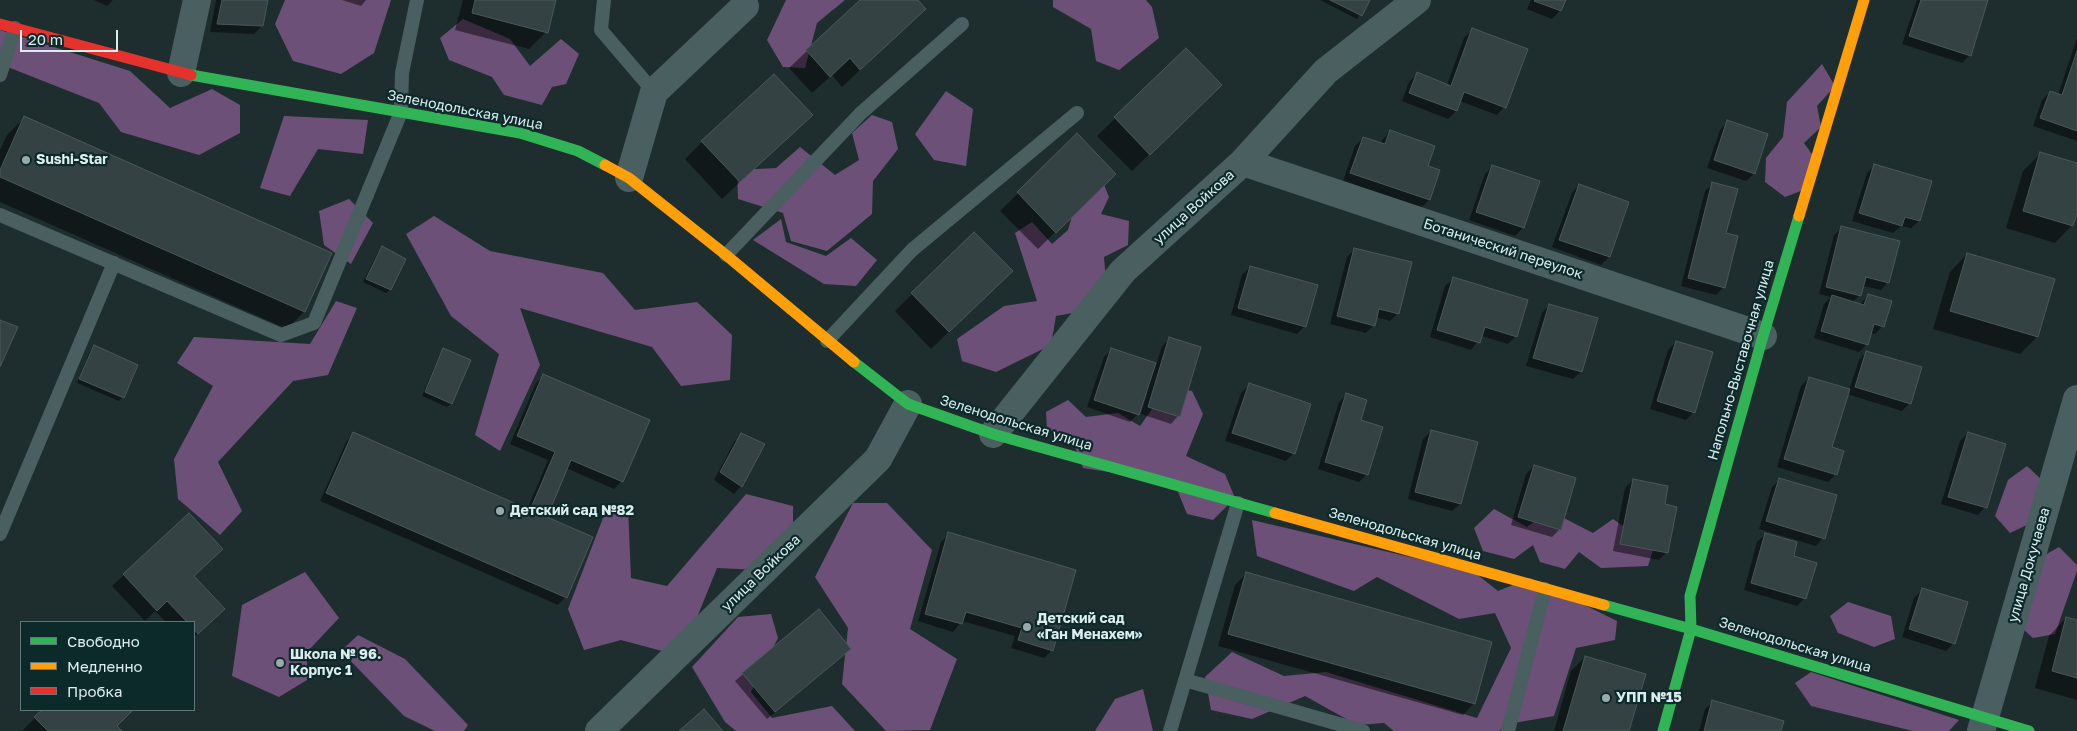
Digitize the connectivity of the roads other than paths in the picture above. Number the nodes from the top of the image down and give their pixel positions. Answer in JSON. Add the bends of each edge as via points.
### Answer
{"nodes":[{"id":1,"x":197,"y":0,"type":"edge"},
{"id":2,"x":417,"y":0,"type":"edge"},
{"id":3,"x":604,"y":0,"type":"edge"},
{"id":4,"x":1417,"y":0,"type":"edge"},
{"id":5,"x":1864,"y":0,"type":"edge"},
{"id":6,"x":745,"y":6,"type":"dead end"},
{"id":7,"x":0,"y":24,"type":"edge"},
{"id":8,"x":962,"y":24,"type":"dead end"},
{"id":9,"x":15,"y":28,"type":"junction"},
{"id":10,"x":181,"y":73,"type":"junction"},
{"id":11,"x":0,"y":75,"type":"edge"},
{"id":12,"x":654,"y":92,"type":"junction"},
{"id":13,"x":401,"y":112,"type":"junction"},
{"id":14,"x":1077,"y":113,"type":"dead end"},
{"id":15,"x":1243,"y":162,"type":"junction"},
{"id":16,"x":629,"y":178,"type":"junction"},
{"id":17,"x":0,"y":215,"type":"edge"},
{"id":18,"x":726,"y":255,"type":"junction"},
{"id":19,"x":114,"y":264,"type":"junction"},
{"id":20,"x":1763,"y":336,"type":"junction"},
{"id":21,"x":827,"y":341,"type":"junction"},
{"id":22,"x":2077,"y":399,"type":"edge"},
{"id":23,"x":908,"y":404,"type":"junction"},
{"id":24,"x":993,"y":434,"type":"junction"},
{"id":25,"x":1238,"y":503,"type":"junction"},
{"id":26,"x":0,"y":534,"type":"edge"},
{"id":27,"x":1545,"y":589,"type":"junction"},
{"id":28,"x":1691,"y":629,"type":"junction"},
{"id":29,"x":1186,"y":680,"type":"junction"},
{"id":30,"x":1983,"y":725,"type":"edge"},
{"id":31,"x":599,"y":731,"type":"edge"},
{"id":32,"x":1170,"y":731,"type":"edge"},
{"id":33,"x":1364,"y":731,"type":"edge"},
{"id":34,"x":1508,"y":731,"type":"edge"},
{"id":35,"x":1664,"y":731,"type":"edge"},
{"id":36,"x":2029,"y":731,"type":"edge"}],
"edges":[{"from":1,"to":10,"type":"street"},
{"from":2,"to":13,"type":"lane","via":[[402,73]]},
{"from":3,"to":12,"type":"lane","via":[[601,30]]},
{"from":4,"to":15,"type":"street","name":"улица Войкова","via":[[1326,71]]},
{"from":5,"to":20,"type":"street","name":"Напольно-Выставочная улица"},
{"from":6,"to":12,"type":"street"},
{"from":7,"to":9,"type":"street","name":"Зеленодольская улица"},
{"from":8,"to":18,"type":"lane","via":[[861,113]]},
{"from":9,"to":10,"type":"street","name":"Зеленодольская улица"},
{"from":9,"to":11,"type":"lane"},
{"from":10,"to":13,"type":"street","name":"Зеленодольская улица"},
{"from":12,"to":16,"type":"street"},
{"from":13,"to":16,"type":"street","name":"Зеленодольская улица","via":[[520,133],[578,150]]},
{"from":13,"to":19,"type":"lane","via":[[314,322],[281,335]]},
{"from":14,"to":21,"type":"lane","via":[[912,250]]},
{"from":15,"to":20,"type":"street","name":"Ботанический переулок"},
{"from":15,"to":24,"type":"street","name":"улица Войкова","via":[[1123,271]]},
{"from":16,"to":18,"type":"street","name":"Зеленодольская улица"},
{"from":17,"to":19,"type":"lane"},
{"from":18,"to":21,"type":"street","name":"Зеленодольская улица"},
{"from":19,"to":26,"type":"lane"},
{"from":20,"to":28,"type":"street","name":"Напольно-Выставочная улица","via":[[1690,596]]},
{"from":21,"to":23,"type":"street","name":"Зеленодольская улица"},
{"from":22,"to":30,"type":"street","name":"улица Докучаева"},
{"from":23,"to":24,"type":"street","name":"Зеленодольская улица"},
{"from":23,"to":31,"type":"street","name":"улица Войкова","via":[[878,459]]},
{"from":24,"to":25,"type":"street","name":"Зеленодольская улица"},
{"from":25,"to":27,"type":"street","name":"Зеленодольская улица"},
{"from":25,"to":29,"type":"lane"},
{"from":27,"to":28,"type":"street","name":"Зеленодольская улица"},
{"from":27,"to":34,"type":"lane"},
{"from":28,"to":30,"type":"street","name":"Зеленодольская улица"},
{"from":28,"to":35,"type":"street","name":"Напольно-Выставочная улица"},
{"from":29,"to":32,"type":"lane"},
{"from":29,"to":33,"type":"lane"},
{"from":30,"to":36,"type":"street","name":"Зеленодольская улица"}]}
